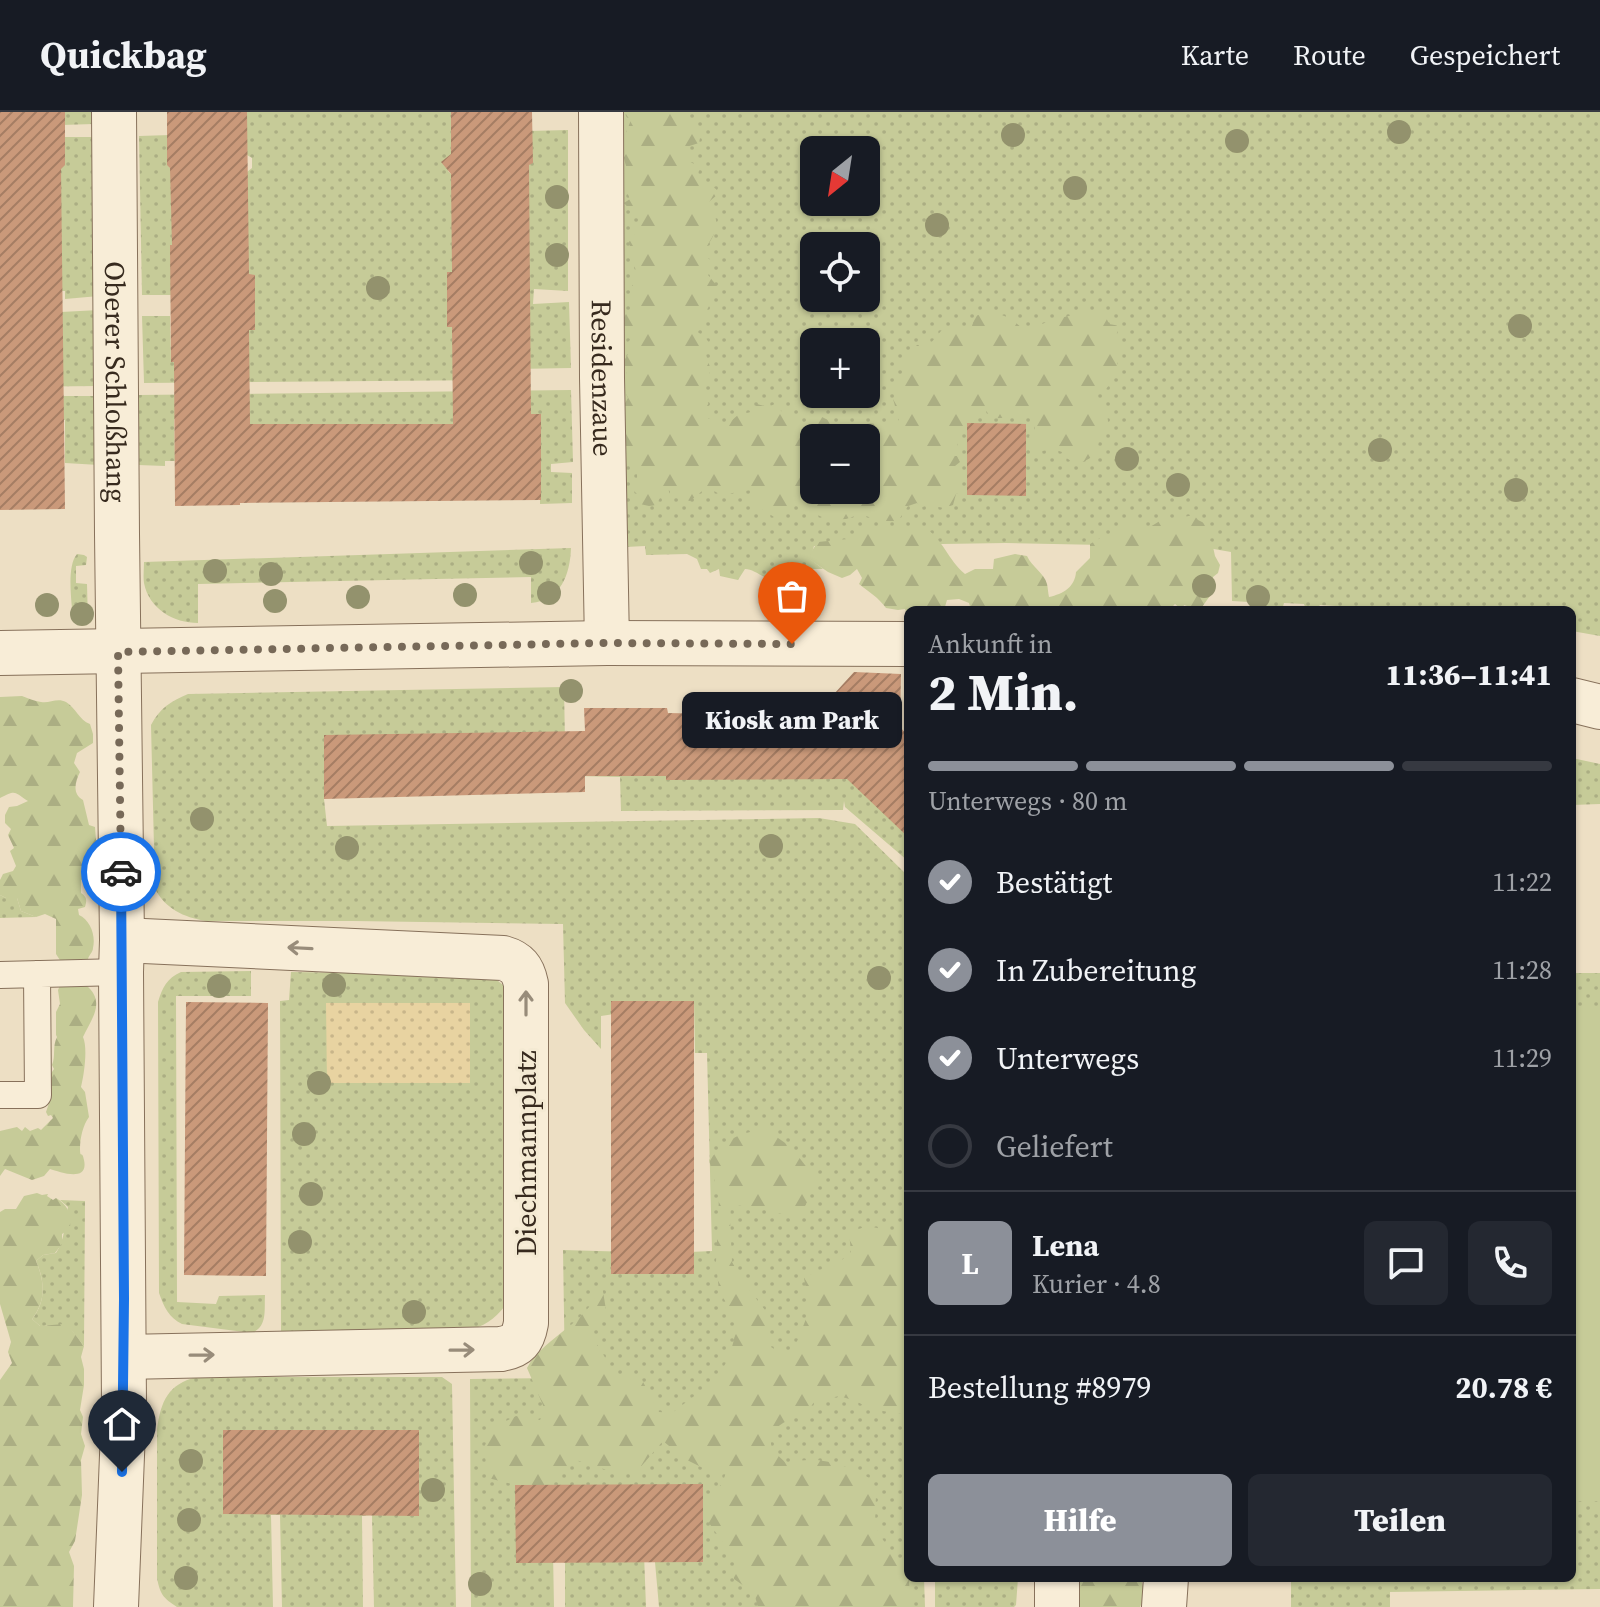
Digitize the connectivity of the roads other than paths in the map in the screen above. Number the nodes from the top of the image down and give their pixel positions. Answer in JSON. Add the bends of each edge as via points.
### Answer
{"nodes":[{"id":1,"x":114,"y":112,"type":"edge"},
{"id":2,"x":601,"y":112,"type":"edge"},
{"id":3,"x":607,"y":643,"type":"junction"},
{"id":4,"x":904,"y":644,"type":"edge"},
{"id":5,"x":118,"y":652,"type":"junction"},
{"id":6,"x":0,"y":653,"type":"edge"},
{"id":7,"x":1576,"y":701,"type":"edge"},
{"id":8,"x":1600,"y":707,"type":"edge"},
{"id":9,"x":121,"y":956,"type":"junction"},
{"id":10,"x":37,"y":974,"type":"junction"},
{"id":11,"x":0,"y":975,"type":"edge"},
{"id":12,"x":0,"y":1095,"type":"edge"},
{"id":13,"x":124,"y":1357,"type":"junction"},
{"id":14,"x":1057,"y":1582,"type":"edge"},
{"id":15,"x":1166,"y":1582,"type":"edge"},
{"id":16,"x":116,"y":1607,"type":"edge"},
{"id":17,"x":1057,"y":1607,"type":"edge"},
{"id":18,"x":1164,"y":1607,"type":"edge"}],
"edges":[{"from":1,"to":5,"type":"street","name":"Oberer Schloßhang"},
{"from":2,"to":3,"type":"street","name":"Residenzaue"},
{"from":3,"to":4,"type":"street"},
{"from":3,"to":5,"type":"street"},
{"from":5,"to":6,"type":"street"},
{"from":5,"to":9,"type":"street","name":"Oberer Schloßhang"},
{"from":7,"to":8,"type":"street"},
{"from":9,"to":10,"type":"lane"},
{"from":9,"to":13,"type":"street","name":"Oberer Schloßhang"},
{"from":13,"to":9,"type":"street","name":"Diechmannplatz","one_way":true,"via":[[501,1349],[517,1344],[526,1323],[526,984],[520,966],[503,958]]},
{"from":10,"to":11,"type":"lane"},
{"from":10,"to":12,"type":"lane","via":[[38,1095]]},
{"from":13,"to":16,"type":"street","name":"Oberer Schloßhang"},
{"from":14,"to":17,"type":"street"},
{"from":15,"to":18,"type":"street"}]}
